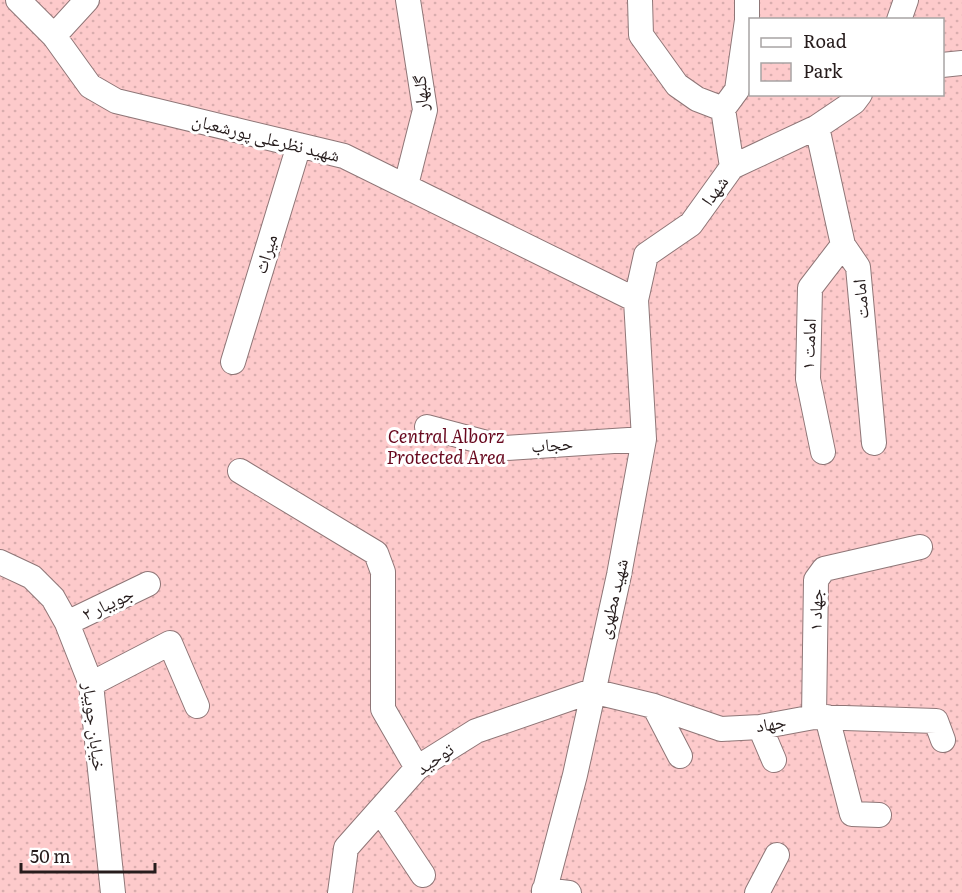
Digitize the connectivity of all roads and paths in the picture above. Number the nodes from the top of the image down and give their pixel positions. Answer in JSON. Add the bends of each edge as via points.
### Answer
{"nodes":[{"id":1,"x":18,"y":0,"type":"edge"},
{"id":2,"x":87,"y":0,"type":"edge"},
{"id":3,"x":408,"y":0,"type":"edge"},
{"id":4,"x":640,"y":0,"type":"edge"},
{"id":5,"x":747,"y":0,"type":"edge"},
{"id":6,"x":906,"y":0,"type":"edge"},
{"id":7,"x":900,"y":18,"type":"edge"},
{"id":8,"x":54,"y":36,"type":"junction"},
{"id":9,"x":962,"y":63,"type":"edge"},
{"id":10,"x":944,"y":65,"type":"edge"},
{"id":11,"x":858,"y":96,"type":"edge"},
{"id":12,"x":723,"y":109,"type":"junction"},
{"id":13,"x":817,"y":127,"type":"junction"},
{"id":14,"x":299,"y":146,"type":"junction"},
{"id":15,"x":732,"y":167,"type":"junction"},
{"id":16,"x":406,"y":185,"type":"junction"},
{"id":17,"x":843,"y":245,"type":"junction"},
{"id":18,"x":636,"y":300,"type":"junction"},
{"id":19,"x":233,"y":362,"type":"dead end"},
{"id":20,"x":427,"y":427,"type":"dead end"},
{"id":21,"x":644,"y":439,"type":"junction"},
{"id":22,"x":874,"y":443,"type":"dead end"},
{"id":23,"x":823,"y":452,"type":"dead end"},
{"id":24,"x":240,"y":471,"type":"dead end"},
{"id":25,"x":920,"y":547,"type":"dead end"},
{"id":26,"x":0,"y":562,"type":"edge"},
{"id":27,"x":148,"y":584,"type":"dead end"},
{"id":28,"x":67,"y":623,"type":"junction"},
{"id":29,"x":91,"y":684,"type":"junction"},
{"id":30,"x":592,"y":691,"type":"junction"},
{"id":31,"x":197,"y":706,"type":"dead end"},
{"id":32,"x":654,"y":706,"type":"junction"},
{"id":33,"x":820,"y":717,"type":"junction"},
{"id":34,"x":760,"y":727,"type":"junction"},
{"id":35,"x":943,"y":740,"type":"dead end"},
{"id":36,"x":680,"y":756,"type":"dead end"},
{"id":37,"x":774,"y":760,"type":"dead end"},
{"id":38,"x":417,"y":768,"type":"junction"},
{"id":39,"x":381,"y":812,"type":"junction"},
{"id":40,"x":879,"y":815,"type":"dead end"},
{"id":41,"x":777,"y":855,"type":"dead end"},
{"id":42,"x":423,"y":875,"type":"dead end"},
{"id":43,"x":544,"y":891,"type":"edge"},
{"id":44,"x":113,"y":893,"type":"edge"},
{"id":45,"x":340,"y":893,"type":"edge"},
{"id":46,"x":568,"y":893,"type":"edge"},
{"id":47,"x":757,"y":893,"type":"edge"}],
"edges":[{"from":1,"to":8,"type":"street","name":"شهید نظرعلی پورشعبان"},
{"from":2,"to":8,"type":"street"},
{"from":3,"to":16,"type":"street","name":"گلبهار","via":[[425,110]]},
{"from":4,"to":12,"type":"street","via":[[641,35],[677,85],[697,99]]},
{"from":5,"to":12,"type":"street","via":[[737,90]]},
{"from":6,"to":7,"type":"street"},
{"from":8,"to":14,"type":"street","name":"شهید نظرعلی پورشعبان","via":[[90,86],[116,101]]},
{"from":9,"to":10,"type":"street"},
{"from":11,"to":13,"type":"street","name":"شهدا"},
{"from":12,"to":15,"type":"street"},
{"from":13,"to":15,"type":"street","name":"شهدا"},
{"from":13,"to":17,"type":"street","name":"امامت"},
{"from":14,"to":16,"type":"street","name":"شهید نظرعلی پورشعبان","via":[[344,156]]},
{"from":14,"to":19,"type":"street","name":"میراث"},
{"from":15,"to":18,"type":"street","name":"شهدا","via":[[691,224],[646,255]]},
{"from":16,"to":18,"type":"street","name":"شهید نظرعلی پورشعبان"},
{"from":17,"to":22,"type":"street","name":"امامت","via":[[858,267]]},
{"from":17,"to":23,"type":"street","name":"امامت ۱","via":[[810,288],[808,379]]},
{"from":18,"to":21,"type":"street","name":"شهید مطهری"},
{"from":20,"to":21,"type":"street","name":"حجاب","via":[[506,448]]},
{"from":21,"to":30,"type":"street","name":"شهید مطهری","via":[[619,575]]},
{"from":24,"to":38,"type":"street","via":[[376,553],[383,572],[383,709]]},
{"from":25,"to":33,"type":"street","name":"جهاد ۱","via":[[824,569],[816,580]]},
{"from":26,"to":28,"type":"street","name":"خیابان جویبار","via":[[32,577],[53,598]]},
{"from":27,"to":28,"type":"street","name":"جویبار ۲"},
{"from":28,"to":29,"type":"street","name":"خیابان جویبار"},
{"from":29,"to":31,"type":"street","via":[[170,643]]},
{"from":29,"to":44,"type":"street","name":"خیابان جویبار"},
{"from":30,"to":32,"type":"street","name":"جهاد"},
{"from":30,"to":38,"type":"street","name":"توحید","via":[[476,731]]},
{"from":30,"to":43,"type":"street","name":"شهید مطهری","via":[[575,775]]},
{"from":32,"to":34,"type":"street","name":"جهاد","via":[[721,729]]},
{"from":32,"to":36,"type":"street"},
{"from":33,"to":34,"type":"street","name":"جهاد"},
{"from":33,"to":35,"type":"street","name":"جهاد","via":[[936,721]]},
{"from":33,"to":40,"type":"street","name":"جهاد ۱","via":[[852,814]]},
{"from":34,"to":37,"type":"street"},
{"from":38,"to":39,"type":"street","name":"توحید"},
{"from":39,"to":42,"type":"street"},
{"from":39,"to":45,"type":"street","name":"توحید","via":[[346,848]]},
{"from":41,"to":47,"type":"street"},
{"from":43,"to":46,"type":"street"}]}
